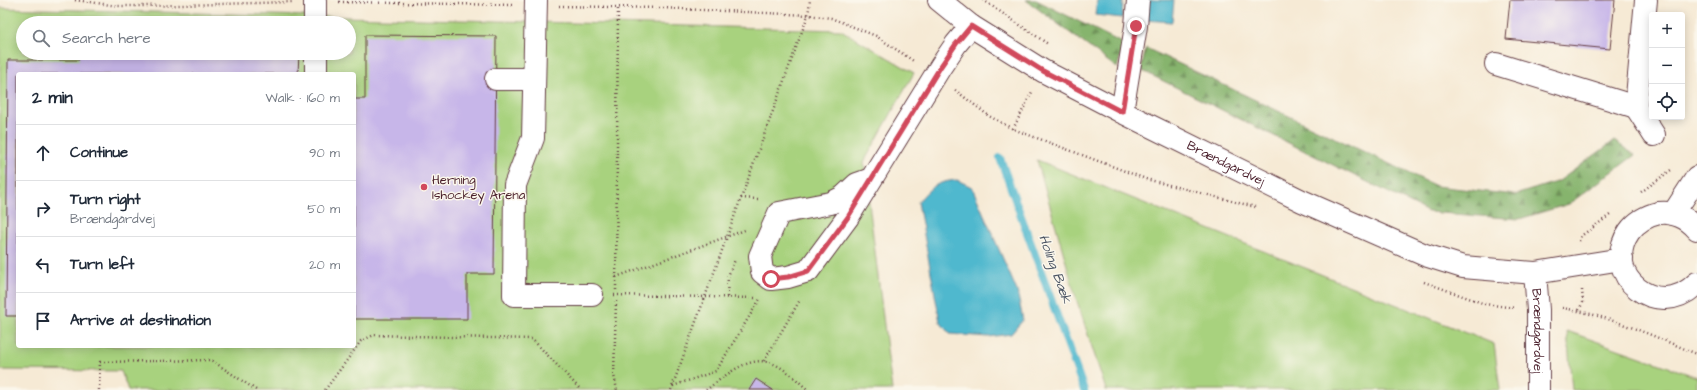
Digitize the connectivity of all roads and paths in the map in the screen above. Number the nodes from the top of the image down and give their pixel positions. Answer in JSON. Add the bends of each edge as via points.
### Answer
{"nodes":[{"id":1,"x":190,"y":0,"type":"edge"},
{"id":2,"x":315,"y":0,"type":"edge"},
{"id":3,"x":810,"y":0,"type":"edge"},
{"id":4,"x":939,"y":0,"type":"edge"},
{"id":5,"x":1138,"y":0,"type":"edge"},
{"id":6,"x":1646,"y":0,"type":"edge"},
{"id":7,"x":536,"y":3,"type":"edge"},
{"id":8,"x":190,"y":4,"type":"dead end"},
{"id":9,"x":618,"y":7,"type":"junction"},
{"id":10,"x":808,"y":15,"type":"junction"},
{"id":11,"x":315,"y":16,"type":"edge"},
{"id":12,"x":971,"y":26,"type":"junction"},
{"id":13,"x":316,"y":60,"type":"edge"},
{"id":14,"x":1496,"y":64,"type":"dead end"},
{"id":15,"x":1043,"y":71,"type":"junction"},
{"id":16,"x":316,"y":72,"type":"edge"},
{"id":17,"x":936,"y":76,"type":"junction"},
{"id":18,"x":496,"y":79,"type":"dead end"},
{"id":19,"x":534,"y":79,"type":"junction"},
{"id":20,"x":1636,"y":107,"type":"junction"},
{"id":21,"x":1122,"y":112,"type":"junction"},
{"id":22,"x":1013,"y":129,"type":"junction"},
{"id":23,"x":1654,"y":135,"type":"dead end"},
{"id":24,"x":1697,"y":177,"type":"edge"},
{"id":25,"x":871,"y":179,"type":"junction"},
{"id":26,"x":1256,"y":207,"type":"dead end"},
{"id":27,"x":1673,"y":214,"type":"junction"},
{"id":28,"x":1697,"y":229,"type":"edge"},
{"id":29,"x":728,"y":236,"type":"junction"},
{"id":30,"x":768,"y":238,"type":"junction"},
{"id":31,"x":1622,"y":259,"type":"junction"},
{"id":32,"x":1535,"y":272,"type":"junction"},
{"id":33,"x":616,"y":277,"type":"junction"},
{"id":34,"x":1424,"y":281,"type":"dead end"},
{"id":35,"x":1695,"y":290,"type":"edge"},
{"id":36,"x":592,"y":295,"type":"joint"},
{"id":37,"x":616,"y":295,"type":"junction"},
{"id":38,"x":706,"y":296,"type":"junction"},
{"id":39,"x":792,"y":299,"type":"dead end"},
{"id":40,"x":1538,"y":310,"type":"junction"},
{"id":41,"x":356,"y":347,"type":"edge"},
{"id":42,"x":355,"y":348,"type":"edge"},
{"id":43,"x":1697,"y":354,"type":"edge"},
{"id":44,"x":764,"y":361,"type":"junction"},
{"id":45,"x":673,"y":386,"type":"junction"},
{"id":46,"x":99,"y":390,"type":"edge"},
{"id":47,"x":256,"y":390,"type":"edge"},
{"id":48,"x":325,"y":390,"type":"edge"},
{"id":49,"x":581,"y":390,"type":"edge"},
{"id":50,"x":618,"y":390,"type":"edge"},
{"id":51,"x":672,"y":390,"type":"edge"},
{"id":52,"x":706,"y":390,"type":"edge"},
{"id":53,"x":808,"y":390,"type":"edge"},
{"id":54,"x":1538,"y":390,"type":"edge"}],
"edges":[{"from":1,"to":8,"type":"path"},
{"from":2,"to":11,"type":"street"},
{"from":3,"to":10,"type":"path"},
{"from":4,"to":12,"type":"street","name":"Brændgårdvej"},
{"from":5,"to":21,"type":"street"},
{"from":6,"to":20,"type":"street"},
{"from":7,"to":9,"type":"path"},
{"from":7,"to":19,"type":"street"},
{"from":9,"to":10,"type":"path"},
{"from":9,"to":33,"type":"path"},
{"from":10,"to":17,"type":"path","via":[[831,18],[876,36]]},
{"from":10,"to":29,"type":"path"},
{"from":12,"to":15,"type":"street","name":"Brændgårdvej"},
{"from":12,"to":17,"type":"street"},
{"from":13,"to":16,"type":"street"},
{"from":14,"to":20,"type":"street"},
{"from":15,"to":21,"type":"street","name":"Brændgårdvej"},
{"from":15,"to":22,"type":"path"},
{"from":17,"to":22,"type":"path","via":[[988,116]]},
{"from":17,"to":25,"type":"street"},
{"from":18,"to":19,"type":"street"},
{"from":19,"to":36,"type":"street","via":[[533,138],[515,185],[514,295]]},
{"from":20,"to":23,"type":"street"},
{"from":21,"to":32,"type":"street","name":"Brændgårdvej","via":[[1302,201],[1425,255],[1463,266]]},
{"from":22,"to":26,"type":"path","via":[[1146,179]]},
{"from":24,"to":27,"type":"street"},
{"from":25,"to":30,"type":"street","via":[[857,184],[843,197],[831,203],[778,213]]},
{"from":25,"to":30,"type":"street","via":[[848,217],[808,271],[771,279],[762,272],[760,256]]},
{"from":27,"to":28,"type":"street","via":[[1685,218]]},
{"from":27,"to":31,"type":"street","via":[[1651,215],[1636,224],[1626,237]]},
{"from":29,"to":30,"type":"path","via":[[748,229]]},
{"from":29,"to":33,"type":"path"},
{"from":29,"to":38,"type":"path"},
{"from":31,"to":32,"type":"street","name":"Brændgårdvej"},
{"from":31,"to":35,"type":"street","via":[[1629,280],[1646,295],[1669,298]]},
{"from":32,"to":40,"type":"street","name":"Brændgårdvej"},
{"from":33,"to":37,"type":"path"},
{"from":34,"to":40,"type":"path","via":[[1485,304]]},
{"from":36,"to":37,"type":"path"},
{"from":37,"to":38,"type":"path"},
{"from":37,"to":50,"type":"path","via":[[614,375]]},
{"from":38,"to":45,"type":"path"},
{"from":38,"to":45,"type":"path","via":[[761,298],[716,371]]},
{"from":39,"to":44,"type":"path","via":[[800,299]]},
{"from":40,"to":43,"type":"path","via":[[1556,307],[1580,310]]},
{"from":40,"to":54,"type":"street","name":"Brændgårdvej"},
{"from":41,"to":49,"type":"path","via":[[360,341],[374,336],[532,339]]},
{"from":42,"to":48,"type":"path"},
{"from":44,"to":52,"type":"path","via":[[751,362],[735,369]]},
{"from":44,"to":53,"type":"path","via":[[778,366]]},
{"from":45,"to":51,"type":"path"},
{"from":46,"to":47,"type":"path","via":[[100,362],[210,360]]}]}
